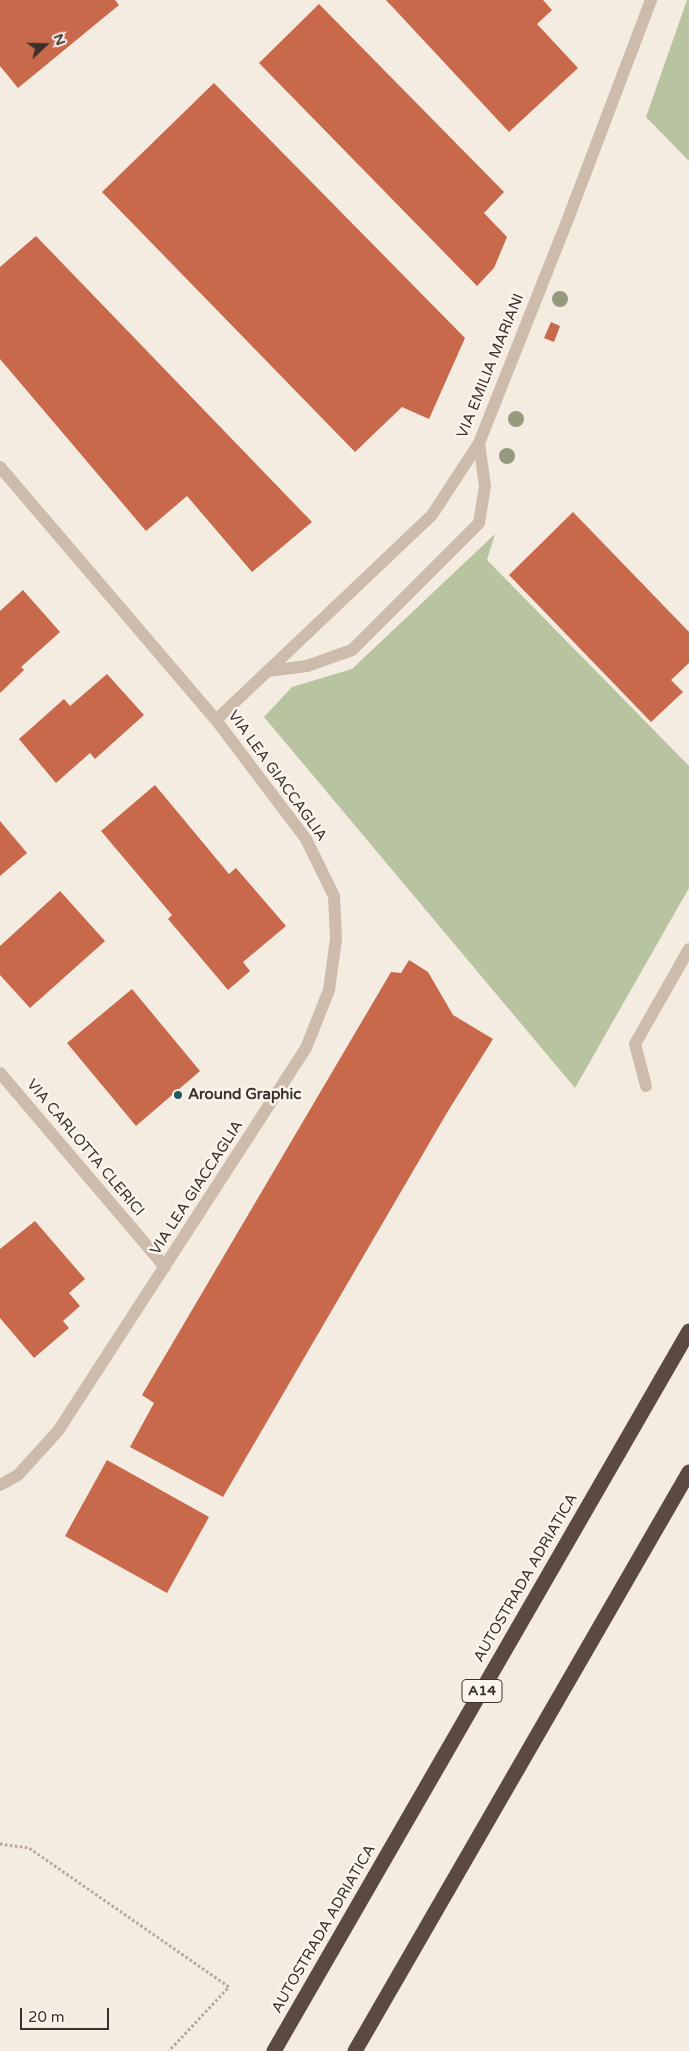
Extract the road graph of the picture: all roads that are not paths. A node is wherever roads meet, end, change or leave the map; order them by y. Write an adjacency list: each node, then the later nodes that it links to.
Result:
1 (651, 0): 2 (street, VIA EMILIA MARIANI)
2 (479, 443): 4 (street, VIA EMILIA MARIANI); 4 (street)
3 (0, 467): 5 (street, VIA LEA GIACCAGLIA)
4 (268, 671): 5 (street, VIA EMILIA MARIANI)
5 (216, 720): 9 (street, VIA LEA GIACCAGLIA)
6 (689, 949): 8 (street)
7 (0, 1073): 9 (street, VIA CARLOTTA CLERICI)
8 (646, 1086)
9 (165, 1267): 12 (street, VIA LEA GIACCAGLIA)
10 (689, 1331): 13 (highway, AUTOSTRADA ADRIATICA / A14)
11 (689, 1472): 14 (highway)
12 (0, 1485)
13 (274, 2051)
14 (354, 2051)

